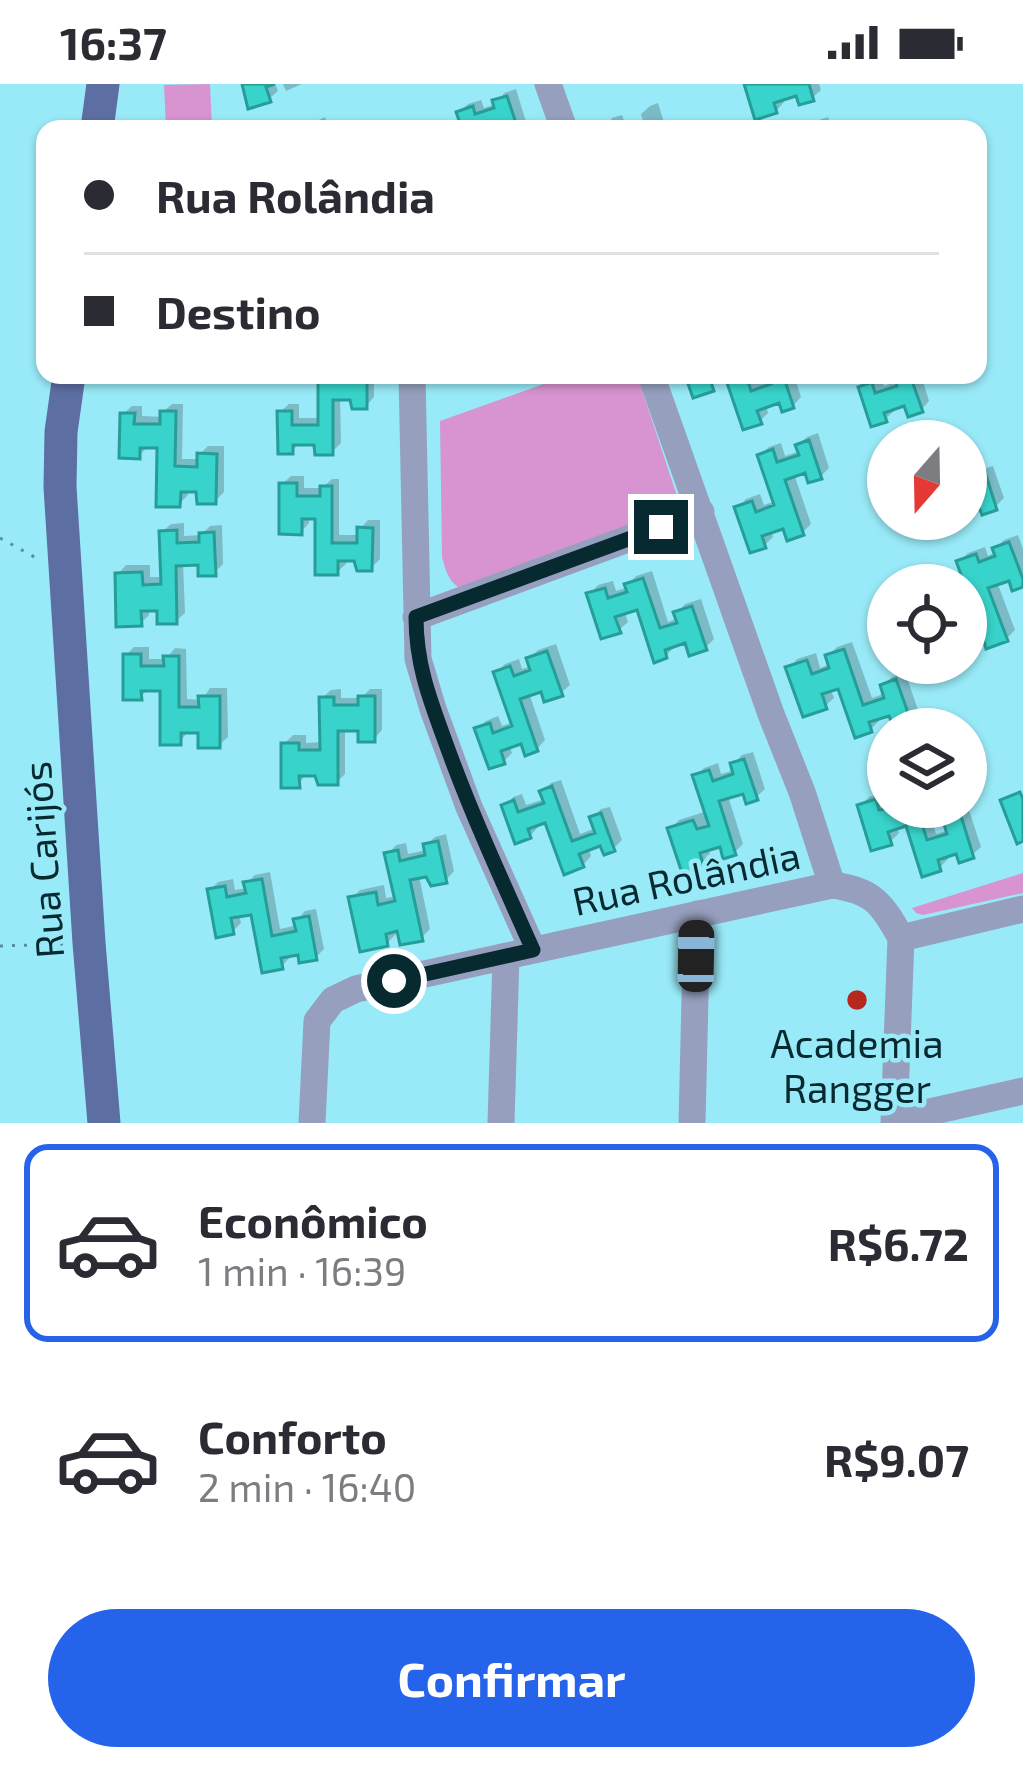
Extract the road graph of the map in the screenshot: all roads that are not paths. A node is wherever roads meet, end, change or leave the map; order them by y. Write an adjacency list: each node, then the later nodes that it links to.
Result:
1 (103, 84): 3 (main road)
2 (548, 84): 4 (street)
3 (99, 120)
4 (561, 120)
5 (68, 384): 17 (main road, Rua Carijós)
6 (412, 384): 9 (street)
7 (654, 384): 8 (street)
8 (701, 512): 9 (street); 10 (street)
9 (416, 617): 14 (street)
10 (832, 884): 12 (street, Rua Rolândia); 13 (street)
11 (1023, 909): 13 (street)
12 (697, 914): 14 (street, Rua Rolândia); 20 (street)
13 (901, 938): 16 (street)
14 (520, 954): 18 (street, Rua Rolândia); 19 (street)
15 (1023, 1091): 16 (street)
16 (894, 1121)
17 (104, 1123)
18 (312, 1123)
19 (501, 1123)
20 (692, 1123)

